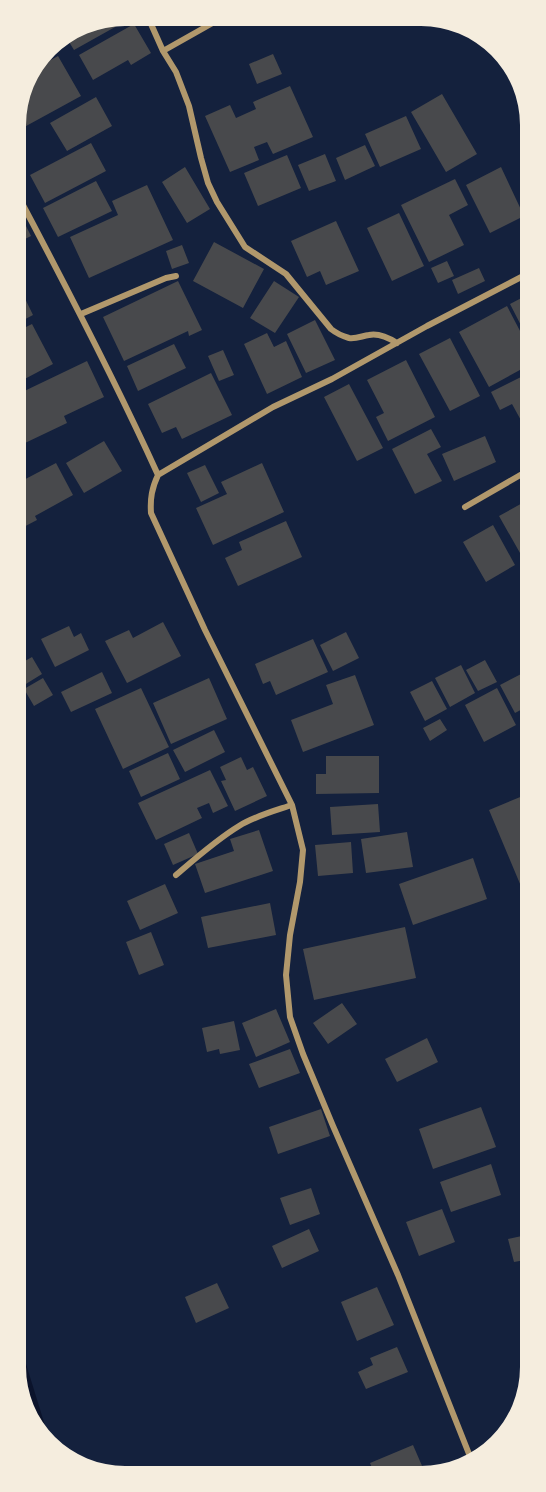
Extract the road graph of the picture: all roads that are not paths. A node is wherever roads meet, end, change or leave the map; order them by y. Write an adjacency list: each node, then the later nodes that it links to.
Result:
1 (152, 26): 3 (street)
2 (207, 26): 3 (street)
3 (163, 51): 8 (street)
4 (26, 211): 7 (street)
5 (176, 276): 7 (street)
6 (520, 278): 8 (street)
7 (81, 314): 9 (street)
8 (397, 343): 9 (street)
9 (158, 475): 12 (street)
10 (520, 475): 11 (street)
11 (465, 507)
12 (292, 805): 13 (street); 14 (street)
13 (176, 875)
14 (469, 1454)

